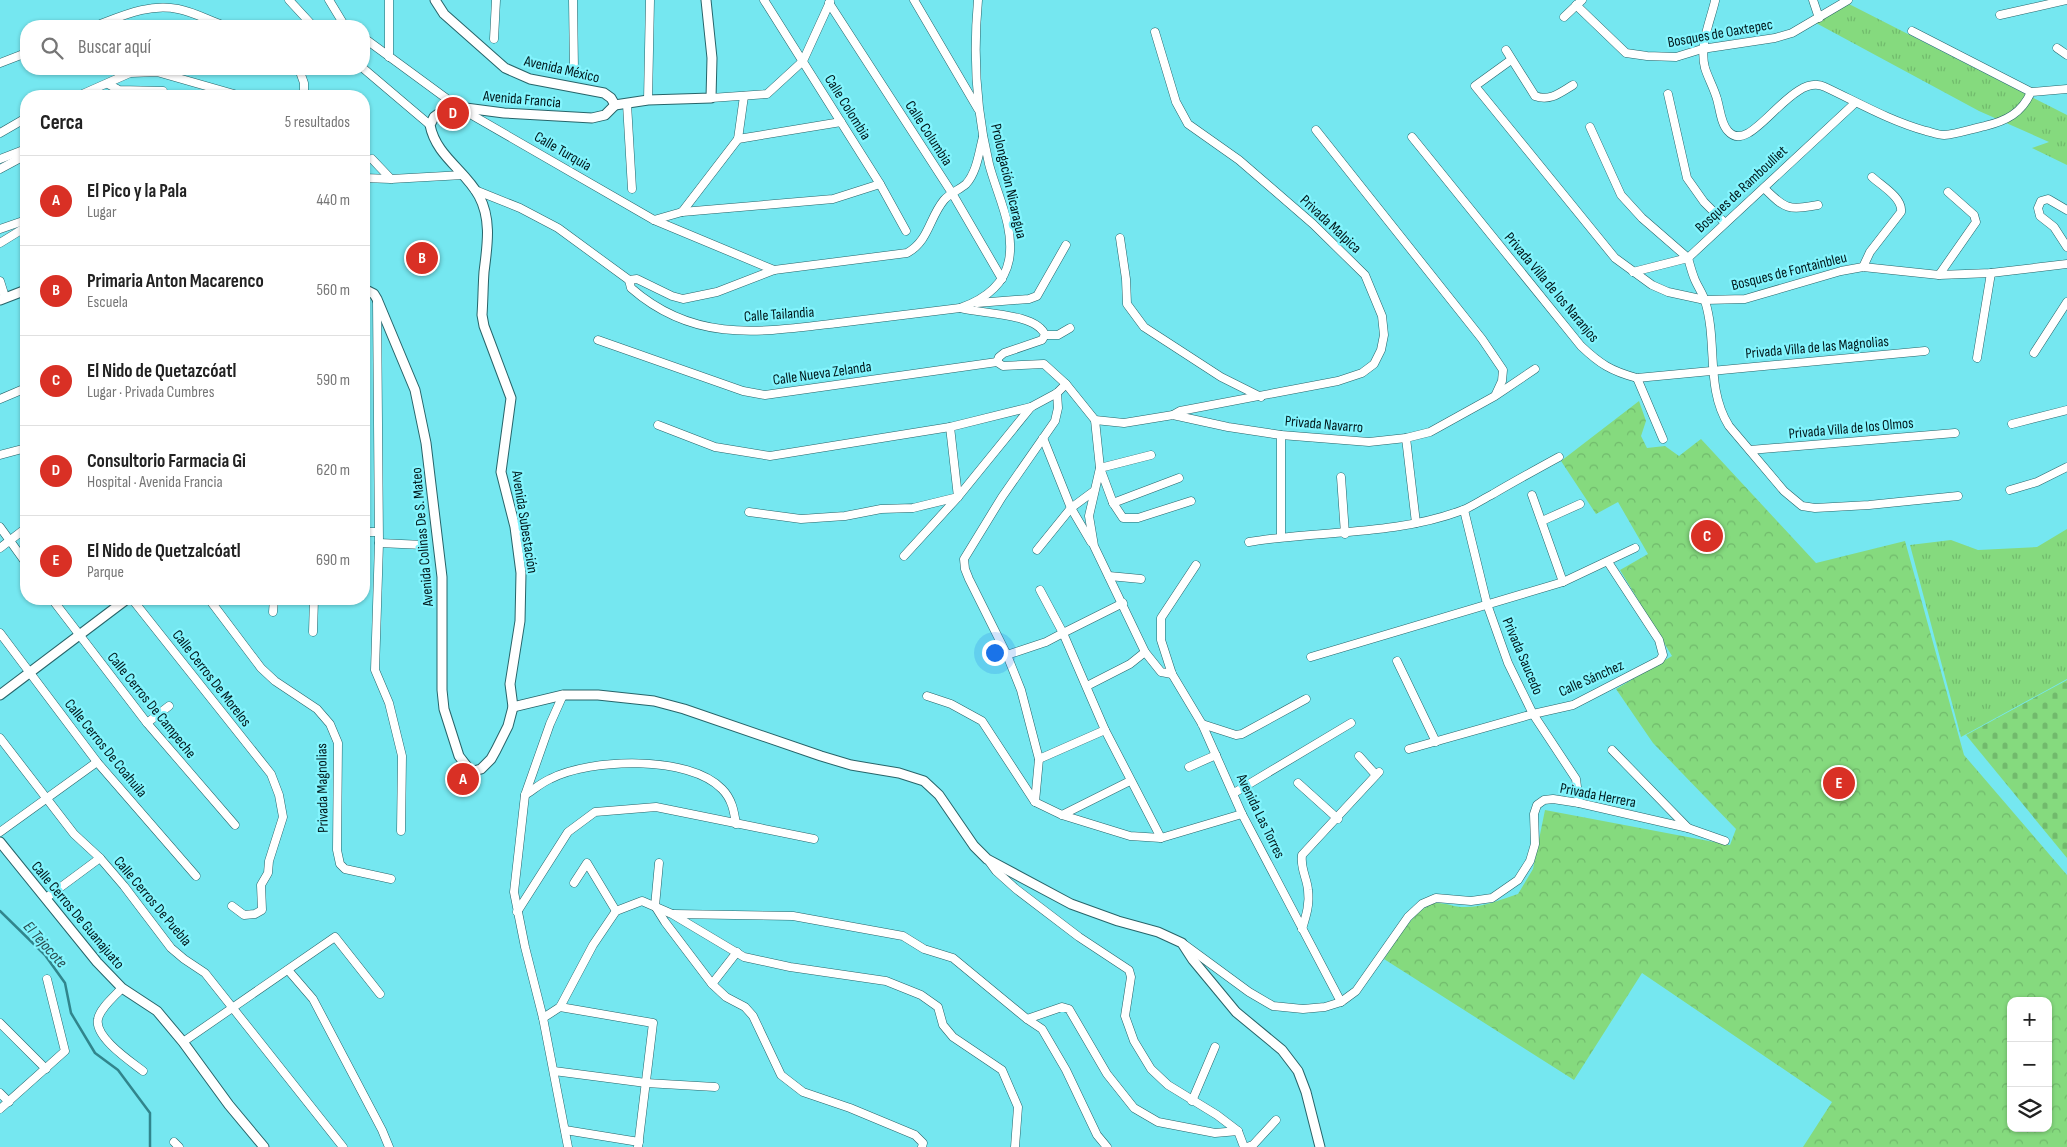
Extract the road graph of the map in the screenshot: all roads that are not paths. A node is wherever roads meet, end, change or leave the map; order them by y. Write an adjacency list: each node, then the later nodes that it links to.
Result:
1 (289, 0): 23 (street)
2 (329, 0): 24 (street)
3 (389, 0): 34 (street)
4 (435, 0): 57 (street, Avenida México)
5 (496, 0): 27 (street)
6 (573, 0): 38 (street)
7 (650, 0): 54 (street)
8 (706, 0): 53 (street)
9 (764, 0): 36 (street, Calle Colombia)
10 (914, 0): 59 (street)
11 (978, 0): 59 (street, Prolongación Nicaragua)
12 (1813, 0): 20 (street)
13 (1848, 0): 20 (street, Bosques de Oaxtepec)
14 (2067, 0): 18 (street)
15 (1715, 1): 30 (street)
16 (830, 2): 36 (street); 83 (street, Calle Columbia)
17 (1579, 3): 19 (street); 30 (street, Bosques de Oaxtepec)
18 (2000, 15)
19 (1564, 17)
20 (1818, 18): 30 (street, Bosques de Oaxtepec)
21 (111, 20): 22 (street)
22 (208, 20)
23 (307, 20)
24 (341, 20)
25 (1912, 31): 50 (street)
26 (1155, 32): 129 (street, Privada Malpica)
27 (494, 39)
28 (370, 43): 34 (street, Calle Turquia)
29 (2056, 48): 33 (street)
30 (1702, 49): 55 (street)
31 (1506, 50): 35 (street)
32 (20, 55): 37 (street)
33 (2067, 55)
34 (389, 57): 58 (street, Calle Turquia)
35 (1511, 60): 44 (street); 101 (street, Bosques de Fontainbleu)
36 (803, 61): 52 (street); 61 (street, Calle Colombia)
37 (0, 63)
38 (574, 69)
39 (370, 74): 62 (street)
40 (126, 75): 43 (street)
41 (168, 75): 48 (street)
42 (301, 75): 49 (street)
43 (108, 84): 46 (street); 47 (street)
44 (1573, 85)
45 (2067, 89): 50 (street)
46 (93, 90)
47 (119, 90)
48 (220, 90)
49 (304, 90)
50 (2031, 92): 55 (street)
51 (1668, 94): 89 (street)
52 (744, 96): 53 (street); 68 (street)
53 (711, 98): 54 (street)
54 (648, 100): 56 (street)
55 (1855, 103): 79 (street, Bosques de Ramboulliet)
56 (627, 104): 57 (street); 80 (street)
57 (615, 105): 58 (street, Avenida Francia)
58 (458, 107): 62 (street, Avenida Francia); 87 (street, Calle Turquia)
59 (979, 110): 66 (street, Prolongación Nicaragua)
60 (20, 122): 65 (street)
61 (842, 122): 68 (street); 78 (street, Calle Colombia)
62 (430, 125): 74 (street, Avenida Subestación)
63 (1590, 127): 97 (street)
64 (1316, 130): 128 (street)
65 (0, 134)
66 (983, 134): 83 (street); 104 (street, Prolongación Nicaragua)
67 (1412, 137): 124 (street, Privada Villa de los Naranjos)
68 (738, 139): 86 (street)
69 (20, 151): 72 (street)
70 (20, 158): 73 (street)
71 (372, 158): 77 (street)
72 (0, 159)
73 (0, 169)
74 (463, 175): 77 (street); 81 (street, Avenida Subestación)
75 (1872, 177): 99 (street)
76 (370, 178): 77 (street)
77 (391, 179)
78 (880, 184): 86 (street); 92 (street, Calle Colombia)
79 (1764, 188): 84 (street); 89 (street, Bosques de Ramboulliet)
80 (632, 189)
81 (475, 190): 105 (street, Calle Tailandia); 212 (street, Avenida Subestación)
82 (1948, 192): 103 (street)
83 (952, 193): 100 (street); 104 (street, Calle Columbia)
84 (1818, 204)
85 (2067, 210): 96 (street)
86 (682, 212): 87 (street)
87 (654, 220): 100 (street, Calle Turquia)
88 (20, 222): 90 (street)
89 (1725, 222): 97 (street, Bosques de Ramboulliet)
90 (0, 228)
91 (20, 231): 94 (street)
92 (906, 231)
93 (1120, 238): 129 (street)
94 (0, 243)
95 (1066, 246): 113 (street)
96 (2067, 247)
97 (1688, 258): 101 (street, Bosques de Ramboulliet); 111 (street)
98 (2067, 264): 102 (street, Bosques de Fontainbleu)
99 (1863, 267): 103 (street, Bosques de Fontainbleu); 111 (street, Bosques de Fontainbleu)
100 (774, 270): 105 (street)
101 (1633, 272): 111 (street, Bosques de Fontainbleu)
102 (1991, 273): 103 (street, Bosques de Fontainbleu); 120 (street)
103 (1939, 274)
104 (1002, 279): 113 (street, Prolongación Nicaragua)
105 (629, 280): 114 (street, Calle Tailandia)
106 (0, 281): 109 (street)
107 (20, 292): 109 (street)
108 (370, 292): 110 (street, Avenida Colinas De S. Mateo)
109 (3, 298)
110 (377, 299): 167 (street); 212 (street, Avenida Colinas De S. Mateo)
111 (1705, 300): 123 (street)
112 (2067, 302): 119 (street)
113 (975, 303): 114 (street, Calle Tailandia)
114 (960, 308): 116 (street)
115 (1070, 328): 116 (street)
116 (1045, 335): 121 (street)
117 (598, 340): 121 (street, Calle Nueva Zelanda)
118 (1925, 350): 123 (street, Privada Villa de las Magnolias)
119 (2034, 353)
120 (1977, 358)
121 (997, 362): 125 (street)
122 (1535, 369): 128 (street, Privada Navarro)
123 (1712, 370): 124 (street, Privada Villa de los Naranjos); 143 (street)
124 (1637, 378): 142 (street)
125 (1066, 384): 127 (street); 134 (street)
126 (20, 391): 130 (street)
127 (1057, 393): 131 (street); 140 (street)
128 (1495, 396): 141 (street, Privada Navarro)
129 (1261, 397): 133 (street, Privada Malpica)
130 (0, 399)
131 (1031, 407): 137 (street); 156 (street)
132 (2067, 410): 135 (street)
133 (1173, 415): 134 (street, Privada Navarro); 139 (street, Privada Navarro)
134 (1096, 420): 149 (street)
135 (2012, 424)
136 (658, 425): 137 (street)
137 (950, 427): 156 (street)
138 (1955, 433): 143 (street, Privada Villa de los Olmos)
139 (1281, 435): 141 (street, Privada Navarro); 170 (street)
140 (1042, 438): 160 (street); 201 (street)
141 (1406, 438): 164 (street)
142 (1663, 439)
143 (1750, 450): 155 (street)
144 (20, 452): 145 (street)
145 (0, 455)
146 (1151, 455): 149 (street)
147 (1559, 457): 161 (street)
148 (2067, 467): 152 (street)
149 (1100, 468): 153 (street); 158 (street)
150 (1341, 477): 169 (street)
151 (1179, 478): 158 (street)
152 (2010, 490)
153 (1094, 491): 160 (street); 175 (street)
154 (1532, 495): 163 (street)
155 (1958, 496)
156 (958, 497): 162 (street); 180 (street)
157 (1191, 501): 158 (street)
158 (1113, 503)
159 (1580, 504): 163 (street)
160 (1071, 508): 175 (street); 178 (street)
161 (1464, 510): 164 (street); 188 (street, Privada Saucedo)
162 (749, 512)
163 (1542, 521): 185 (street)
164 (1416, 523): 169 (street)
165 (0, 527): 171 (street)
166 (370, 532): 167 (street)
167 (378, 532): 173 (street)
168 (20, 533): 171 (street)
169 (1345, 534): 170 (street)
170 (1281, 537): 172 (street)
171 (10, 541): 176 (street); 179 (street)
172 (1250, 542)
173 (379, 544): 174 (street); 240 (street)
174 (424, 545)
175 (1094, 546): 183 (street)
176 (0, 548)
177 (1635, 548): 181 (street)
178 (1037, 550)
179 (20, 555)
180 (904, 556)
181 (1608, 562): 185 (street); 213 (street, Calle Sánchez)
182 (1196, 565): 205 (street, Avenida Las Torres)
183 (1109, 576): 184 (street); 187 (street)
184 (1141, 578)
185 (1562, 582): 188 (street)
186 (1040, 590): 198 (street)
187 (1123, 603): 198 (street); 200 (street)
188 (1486, 604): 202 (street); 213 (street, Privada Saucedo)
189 (56, 605): 199 (street, Calle Cerros De Campeche)
190 (119, 605): 199 (street)
191 (137, 605): 253 (street, Calle Cerros De Morelos)
192 (214, 605): 250 (street, Privada Magnolias)
193 (273, 605): 195 (street)
194 (314, 605): 196 (street)
195 (272, 612)
196 (313, 632)
197 (0, 633): 204 (street, Calle Cerros De Coahuila)
198 (1063, 633): 201 (street); 206 (street)
199 (79, 635): 204 (street); 215 (street, Calle Cerros De Campeche)
200 (1145, 652): 205 (street); 206 (street)
201 (1007, 655): 224 (street)
202 (1311, 657)
203 (1397, 661): 219 (street)
204 (30, 672): 207 (street); 225 (street, Calle Cerros De Coahuila)
205 (1172, 674): 216 (street, Avenida Las Torres)
206 (1087, 686): 217 (street)
207 (0, 694)
208 (563, 695): 212 (street); 230 (street); 247 (street)
209 (927, 696): 232 (street)
210 (1306, 699): 216 (street)
211 (169, 706): 215 (street)
212 (512, 707)
213 (1533, 714): 219 (street, Calle Sánchez); 233 (street, Privada Saucedo)
214 (1351, 723): 229 (street)
215 (147, 724): 238 (street, Calle Cerros De Campeche)
216 (1202, 724): 222 (street, Avenida Las Torres)
217 (1105, 730): 224 (street); 227 (street)
218 (0, 738): 231 (street, Calle Cerros De Puebla)
219 (1436, 742): 220 (street, Calle Sánchez)
220 (1409, 748)
221 (1612, 750): 239 (street)
222 (1216, 754): 226 (street); 229 (street, Avenida Las Torres)
223 (1359, 756): 236 (street)
224 (1039, 759): 232 (street)
225 (97, 762): 231 (street); 249 (street, Calle Cerros De Coahuila)
226 (1189, 767)
227 (1130, 781): 235 (street); 242 (street)
228 (1298, 783): 236 (street)
229 (1234, 793): 234 (street, Avenida Las Torres)
230 (525, 796): 237 (street); 256 (street)
231 (46, 799): 241 (street); 246 (street, Calle Cerros De Puebla)
232 (1035, 802): 235 (street)
233 (1580, 803): 239 (street, Privada Herrera); 266 (street, Privada Herrera)
234 (1242, 814): 242 (street); 258 (street, Avenida Las Torres)
235 (1062, 815): 242 (street)
236 (1338, 819): 258 (street)
237 (736, 824): 243 (street); 256 (street)
238 (235, 825)
239 (1688, 828): 244 (street, Privada Herrera)
240 (401, 831)
241 (0, 832)
242 (1161, 838)
243 (814, 839)
244 (1725, 841)
245 (0, 842): 252 (street, Calle Cerros De Guanajuato)
246 (100, 858): 252 (street); 267 (street, Calle Cerros De Puebla)
247 (986, 858): 259 (street); 280 (street)
248 (659, 863): 254 (street)
249 (196, 876)
250 (391, 880)
251 (574, 882): 255 (street)
252 (46, 898): 264 (street, Calle Cerros De Guanajuato)
253 (232, 906)
254 (655, 906): 255 (street); 257 (street); 263 (street)
255 (616, 911): 268 (street)
256 (517, 912): 269 (street)
257 (672, 914): 260 (street); 270 (street)
258 (1302, 929): 266 (street, Avenida Las Torres)
259 (1182, 943): 266 (street); 295 (street)
260 (737, 952): 263 (street); 292 (street)
261 (288, 970): 265 (street); 267 (street); 289 (street)
262 (47, 979): 274 (street)
263 (712, 984): 291 (street)
264 (122, 988): 272 (street, Calle Cerros De Guanajuato); 276 (street)
265 (380, 994)
266 (1340, 1002)
267 (232, 1007): 272 (street); 288 (street, Calle Cerros De Puebla)
268 (560, 1007): 269 (street); 277 (street)
269 (543, 1018): 275 (street)
270 (1027, 1019): 285 (street); 293 (street)
271 (0, 1023): 274 (street)
272 (183, 1042): 287 (street, Calle Cerros De Guanajuato)
273 (1215, 1047): 280 (street)
274 (46, 1069): 281 (street)
275 (554, 1070): 277 (street); 284 (street)
276 (143, 1071)
277 (646, 1083): 278 (street); 286 (street)
278 (715, 1087)
279 (0, 1093): 281 (street)
280 (1192, 1100): 285 (street)
281 (9, 1102): 282 (street)
282 (0, 1109)
283 (1276, 1120): 294 (street)
284 (565, 1130): 286 (street); 290 (street)
285 (1238, 1131): 294 (street)
286 (639, 1144)
287 (263, 1147)
288 (344, 1147)
289 (389, 1147)
290 (568, 1147)
291 (922, 1147)
292 (1015, 1147)
293 (1107, 1147)
294 (1245, 1147)
295 (1320, 1147)

